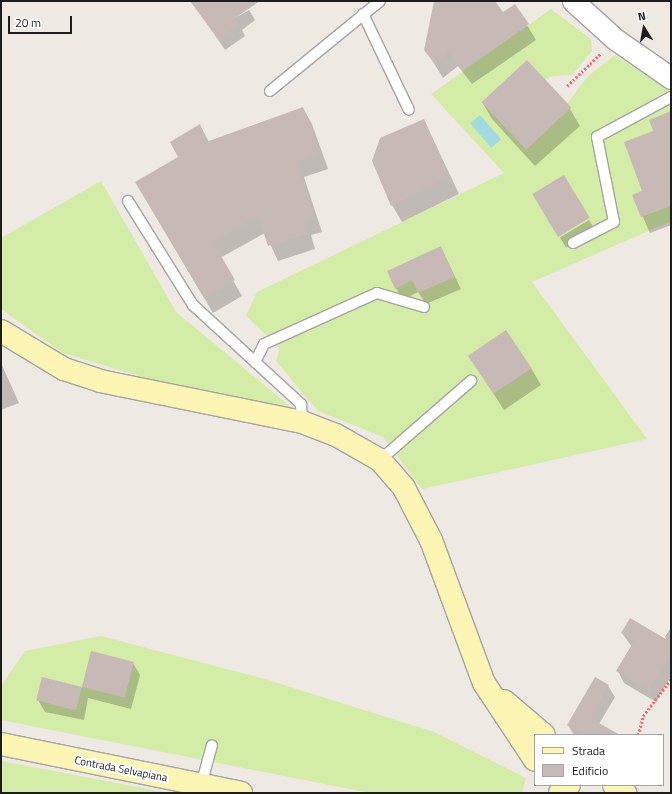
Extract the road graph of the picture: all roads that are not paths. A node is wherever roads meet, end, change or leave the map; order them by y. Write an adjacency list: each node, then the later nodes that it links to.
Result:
1 (380, 1): 3 (lane)
2 (573, 1): 4 (street)
3 (364, 14): 5 (lane); 7 (lane)
4 (671, 78)
5 (270, 91)
6 (671, 97): 9 (lane)
7 (409, 110)
8 (128, 201): 12 (lane)
9 (573, 243)
10 (424, 307): 12 (lane)
11 (1, 331): 14 (main road)
12 (255, 362): 14 (lane)
13 (471, 382): 15 (lane)
14 (302, 422): 15 (main road)
15 (380, 460): 16 (main road)
16 (484, 683): 17 (main road); 20 (main road)
17 (543, 734)
18 (1, 744): 21 (main road, Contrada Selvapiana)
19 (212, 745): 21 (lane)
20 (534, 758)
21 (202, 785): 24 (main road, Contrada Selvapiana)
22 (568, 786): 25 (main road)
23 (615, 786): 26 (main road)
24 (241, 793)
25 (560, 793)
26 (625, 793)

